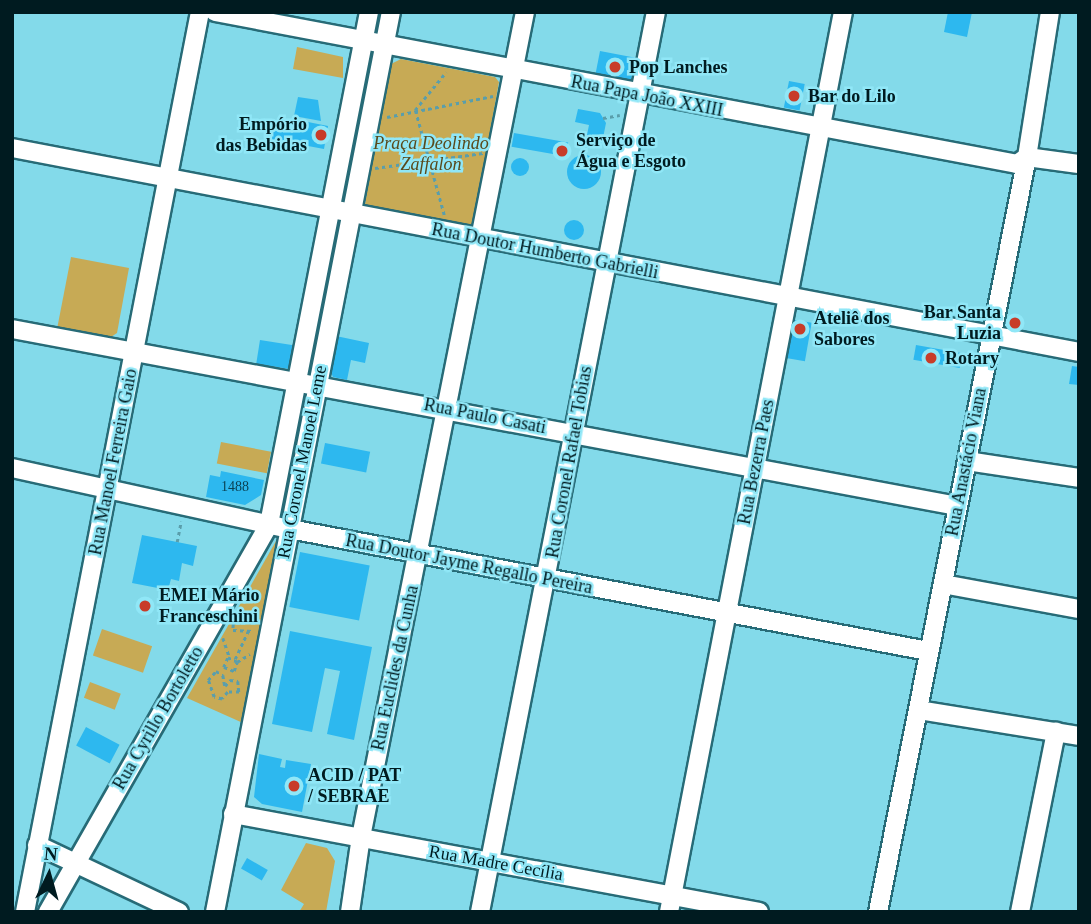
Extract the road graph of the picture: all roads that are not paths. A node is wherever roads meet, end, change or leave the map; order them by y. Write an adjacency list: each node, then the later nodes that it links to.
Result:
1 (200, 12): 17 (street, Rua Manoel Ferreira Gaio)
2 (215, 12): 9 (street, Rua Papa João XXIII)
3 (369, 12): 9 (street, Rua Coronel Manoel Leme)
4 (391, 12): 10 (street, Rua Coronel Manoel Leme)
5 (525, 12): 11 (street, Rua Euclides da Cunha)
6 (656, 12): 12 (street, Rua Coronel Rafael Tobias)
7 (844, 12): 13 (street, Rua Bezerra Paes)
8 (1050, 12): 15 (street, Rua Anastácio Viana)
9 (362, 42): 10 (street, Rua Papa João XXIII); 18 (street, Rua Coronel Manoel Leme)
10 (384, 47): 11 (street, Rua Papa João XXIII); 19 (street, Rua Coronel Manoel Leme)
11 (513, 69): 12 (street, Rua Papa João XXIII); 20 (street, Rua Euclides da Cunha)
12 (639, 95): 13 (street, Rua Papa João XXIII); 21 (street, Rua Coronel Rafael Tobias)
13 (822, 128): 15 (street, Rua Papa João XXIII); 22 (street, Rua Bezerra Paes)
14 (12, 148): 17 (street, Rua Doutor Humberto Gabrielli)
15 (1027, 157): 16 (street, Rua Papa João XXIII); 24 (street, Rua Anastácio Viana)
16 (1079, 164)
17 (167, 179): 18 (street, Rua Doutor Humberto Gabrielli); 25 (street, Rua Manoel Ferreira Gaio)
18 (331, 211): 19 (street, Rua Doutor Humberto Gabrielli); 27 (street, Rua Coronel Manoel Leme)
19 (352, 215): 20 (street, Rua Doutor Humberto Gabrielli); 28 (street, Rua Coronel Manoel Leme)
20 (482, 239): 21 (street, Rua Doutor Humberto Gabrielli); 29 (street, Rua Euclides da Cunha)
21 (606, 263): 22 (street, Rua Doutor Humberto Gabrielli); 30 (street, Rua Coronel Rafael Tobias)
22 (789, 297): 24 (street, Rua Doutor Humberto Gabrielli); 32 (street, Rua Bezerra Paes)
23 (12, 328): 25 (street, Rua Paulo Casati)
24 (989, 337): 26 (street, Rua Doutor Humberto Gabrielli); 31 (street, Rua Anastácio Viana)
25 (134, 352): 27 (street, Rua Paulo Casati); 35 (street, Rua Manoel Ferreira Gaio)
26 (1079, 352)
27 (298, 382): 28 (street, Rua Paulo Casati); 37 (street, Rua Coronel Manoel Leme)
28 (317, 384): 29 (street, Rua Paulo Casati); 38 (street, Rua Coronel Manoel Leme)
29 (449, 409): 30 (street, Rua Paulo Casati); 39 (street, Rua Euclides da Cunha)
30 (573, 433): 32 (street, Rua Paulo Casati); 40 (street, Rua Coronel Rafael Tobias)
31 (967, 461): 34 (street); 36 (street, Rua Anastácio Viana)
32 (755, 467): 36 (street, Rua Paulo Casati); 43 (street, Rua Bezerra Paes)
33 (12, 468): 35 (street, Rua Doutor Jayme Regallo Pereira)
34 (1079, 478)
35 (109, 488): 37 (street, Rua Doutor Jayme Regallo Pereira); 50 (street, Rua Manoel Ferreira Gaio)
36 (957, 506): 41 (street, Rua Anastácio Viana)
37 (270, 524): 38 (street, Rua Doutor Jayme Regallo Pereira); 51 (street, Rua Cyrillo Bortoletto)
38 (290, 528): 39 (street, Rua Doutor Jayme Regallo Pereira); 48 (street, Rua Coronel Manoel Leme)
39 (419, 554): 40 (street, Rua Doutor Jayme Regallo Pereira); 49 (street, Rua Euclides da Cunha)
40 (548, 579): 43 (street, Rua Doutor Jayme Regallo Pereira); 52 (street, Rua Coronel Rafael Tobias)
41 (943, 584): 42 (street); 44 (street, Rua Anastácio Viana)
42 (1079, 609)
43 (727, 615): 44 (street, Rua Doutor Jayme Regallo Pereira); 53 (street, Rua Bezerra Paes)
44 (928, 652): 45 (street, Rua Anastácio Viana)
45 (919, 710): 46 (street); 61 (street, Rua Anastácio Viana)
46 (1056, 732): 47 (street); 62 (street)
47 (1079, 736)
48 (233, 814): 49 (street, Rua Madre Cecília); 57 (street, Rua Coronel Manoel Leme)
49 (360, 837): 52 (street, Rua Madre Cecília); 58 (street, Rua Euclides da Cunha)
50 (37, 845): 51 (street); 54 (street, Rua Manoel Ferreira Gaio)
51 (75, 862): 55 (street, Rua Cyrillo Bortoletto); 56 (street)
52 (489, 862): 53 (street, Rua Madre Cecília); 59 (street, Rua Coronel Rafael Tobias)
53 (671, 903): 60 (street, Rua Madre Cecília)
54 (25, 912)
55 (48, 912)
56 (179, 912)
57 (215, 912)
58 (350, 912)
59 (480, 912)
60 (759, 912)
61 (878, 912)
62 (1020, 912)

